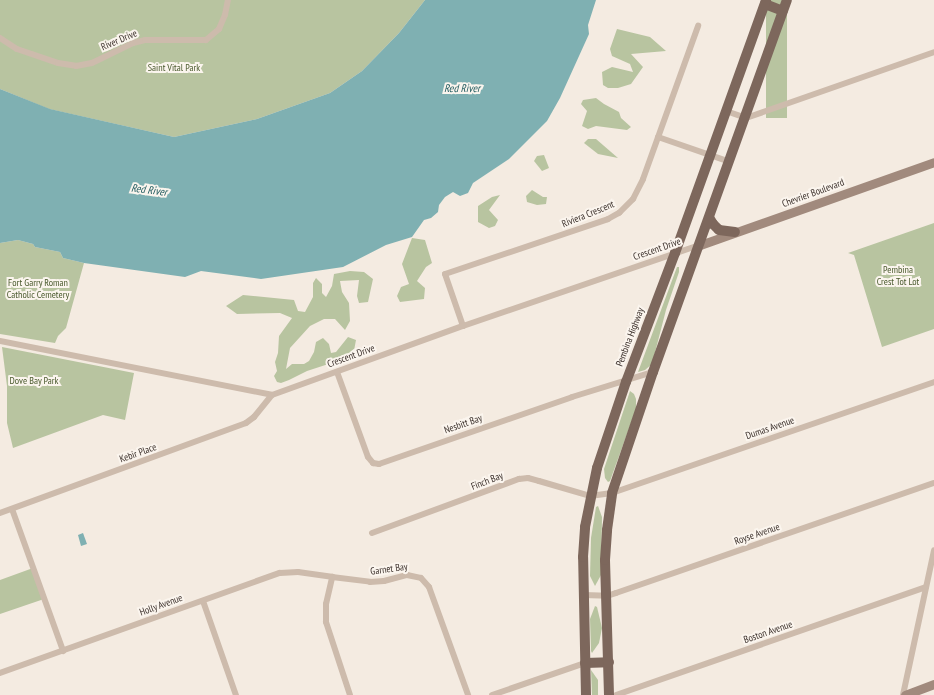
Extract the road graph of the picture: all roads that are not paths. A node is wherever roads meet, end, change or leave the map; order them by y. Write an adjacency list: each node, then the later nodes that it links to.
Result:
1 (228, 0): 6 (street, River Drive)
2 (787, 0): 4 (main road)
3 (766, 2): 4 (main road); 8 (main road, Pembina Highway)
4 (783, 11): 9 (main road)
5 (698, 26): 10 (street, Riviera Crescent)
6 (0, 38)
7 (934, 52): 9 (street)
8 (726, 111): 9 (street); 11 (main road, Pembina Highway)
9 (746, 118): 12 (main road)
10 (658, 137): 11 (street); 18 (street, Riviera Crescent)
11 (710, 155): 12 (street); 17 (main road, Pembina Highway)
12 (730, 162): 14 (main road)
13 (934, 162): 15 (street, Chevrier Boulevard)
14 (710, 219): 15 (main road); 16 (main road)
15 (735, 232): 16 (street, Chevrier Boulevard)
16 (700, 245): 17 (street, Crescent Drive); 21 (main road)
17 (675, 253): 18 (street, Crescent Drive); 22 (main road, Pembina Highway)
18 (464, 326): 20 (street, Crescent Drive)
19 (0, 341): 24 (street)
20 (337, 372): 22 (street, Nesbitt Bay); 24 (street, Crescent Drive)
21 (653, 372): 22 (street, Nesbitt Bay); 26 (main road)
22 (626, 382): 27 (main road, Pembina Highway)
23 (934, 382): 26 (street, Dumas Avenue)
24 (272, 395): 28 (street, Kebir Place)
25 (934, 483): 35 (street, Royse Avenue)
26 (612, 493): 27 (street, Finch Bay); 35 (main road)
27 (590, 496): 30 (street, Finch Bay); 34 (main road, Pembina Highway)
28 (12, 509): 29 (street, Kebir Place); 37 (street)
29 (0, 513)
30 (372, 532)
31 (934, 550): 33 (street)
32 (332, 577): 36 (street, Holly Avenue); 43 (street); 44 (street, Garnet Bay)
33 (926, 587): 48 (street, Boston Avenue); 49 (street)
34 (584, 595): 35 (street, Royse Avenue); 39 (main road, Pembina Highway)
35 (607, 596): 38 (main road)
36 (203, 601): 37 (street, Holly Avenue); 42 (street)
37 (63, 651): 40 (street, Holly Avenue)
38 (609, 662): 39 (main road); 47 (main road)
39 (585, 663): 45 (street); 46 (main road, Pembina Highway)
40 (0, 673)
41 (934, 684): 49 (street)
42 (236, 695)
43 (350, 695)
44 (468, 695)
45 (492, 695)
46 (586, 695)
47 (609, 695)
48 (616, 695)
49 (904, 695)

